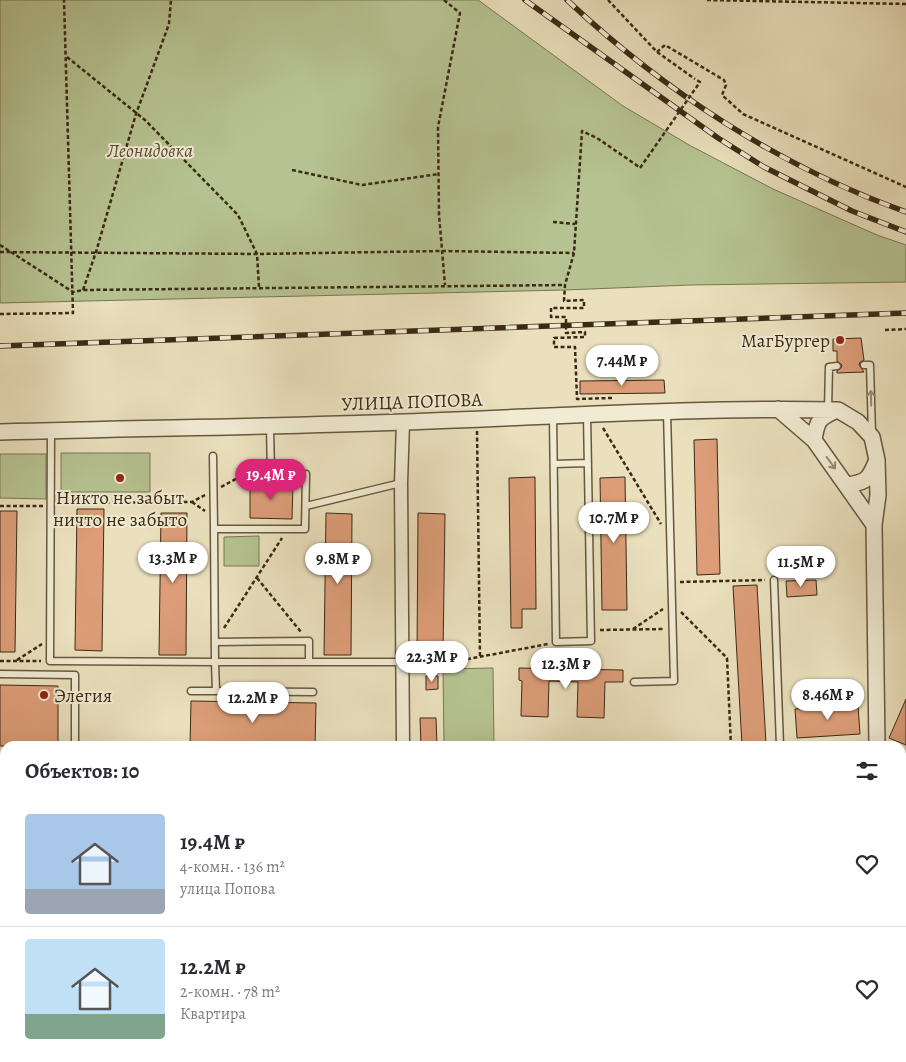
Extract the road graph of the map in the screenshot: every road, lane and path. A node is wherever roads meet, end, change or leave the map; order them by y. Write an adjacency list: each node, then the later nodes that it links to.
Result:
1 (64, 0): 8 (path)
2 (171, 0): 9 (path)
3 (444, 0): 11 (path)
4 (608, 0): 7 (path)
5 (707, 0): 6 (path)
6 (906, 4)
7 (657, 52): 12 (path); 14 (path, bridge)
8 (67, 57): 9 (path); 19 (path)
9 (136, 114): 20 (path); 22 (path)
10 (292, 170): 11 (path)
11 (439, 174): 16 (path)
12 (906, 187)
13 (553, 222): 14 (path)
14 (576, 224): 21 (path)
15 (0, 245): 18 (path)
16 (442, 251): 21 (path); 22 (path); 23 (path)
17 (0, 252): 18 (path)
18 (9, 252): 19 (path); 27 (path)
19 (72, 252): 20 (path); 27 (path)
20 (96, 252): 22 (path); 26 (path)
21 (574, 253): 24 (path)
22 (257, 254): 25 (path)
23 (445, 285): 24 (path); 25 (path)
24 (565, 285): 33 (path)
25 (260, 287): 26 (path)
26 (83, 290): 27 (path)
27 (73, 292): 28 (path)
28 (0, 314)
29 (906, 329): 30 (path)
30 (885, 330)
31 (864, 365): 45 (lane, one-way to 31)
32 (837, 366): 35 (lane)
33 (612, 398)
34 (778, 409): 35 (street, УЛИЦА ПОПОВА); 36 (street, УЛИЦА ПОПОВА); 46 (street)
35 (833, 410): 45 (street); 46 (street)
36 (667, 411): 37 (street, УЛИЦА ПОПОВА); 63 (lane)
37 (587, 414): 38 (street, УЛИЦА ПОПОВА); 49 (lane)
38 (553, 415): 39 (street, УЛИЦА ПОПОВА); 50 (lane)
39 (403, 422): 41 (street, УЛИЦА ПОПОВА); 52 (street)
40 (601, 424): 63 (path)
41 (270, 425): 42 (street, УЛИЦА ПОПОВА); 51 (lane)
42 (51, 431): 44 (street, УЛИЦА ПОПОВА); 56 (lane)
43 (477, 431): 75 (path)
44 (0, 432)
45 (872, 437): 48 (street)
46 (814, 440): 53 (street, one-way to 53)
47 (213, 456): 54 (lane)
48 (877, 460): 53 (street); 60 (street)
49 (588, 463): 50 (lane); 70 (lane)
50 (554, 464): 74 (lane)
51 (271, 474): 54 (path); 58 (lane)
52 (401, 483): 58 (lane); 81 (street)
53 (848, 485): 60 (street)
54 (214, 491): 55 (path); 59 (lane)
55 (192, 502): 56 (path); 59 (path)
56 (51, 505): 57 (path); 71 (lane)
57 (0, 506)
58 (306, 506): 62 (lane)
59 (214, 517): 61 (lane)
60 (874, 525): 91 (street)
61 (214, 529): 62 (lane); 73 (lane)
62 (288, 529): 64 (path)
63 (670, 540): 66 (lane)
64 (257, 578): 72 (path); 73 (path)
65 (774, 580): 66 (path); 90 (lane)
66 (672, 582): 67 (lane)
67 (672, 603): 68 (lane); 69 (path); 89 (path)
68 (672, 628): 69 (path); 83 (lane)
69 (633, 629): 70 (path)
70 (591, 630): 74 (lane)
71 (50, 639): 77 (path); 78 (lane)
72 (309, 641): 73 (lane); 80 (lane)
73 (215, 642): 79 (lane)
74 (556, 642): 75 (path)
75 (480, 657): 81 (path)
76 (0, 661): 77 (path)
77 (16, 661): 78 (path)
78 (50, 661): 79 (lane)
79 (215, 662): 80 (lane); 85 (lane)
80 (309, 662): 81 (lane)
81 (403, 662): 88 (street)
82 (0, 674): 87 (lane)
83 (634, 682)
84 (191, 691): 85 (lane)
85 (216, 691): 86 (lane)
86 (314, 692)
87 (75, 741)
88 (403, 741)
89 (731, 741)
90 (780, 741)
91 (878, 741)

